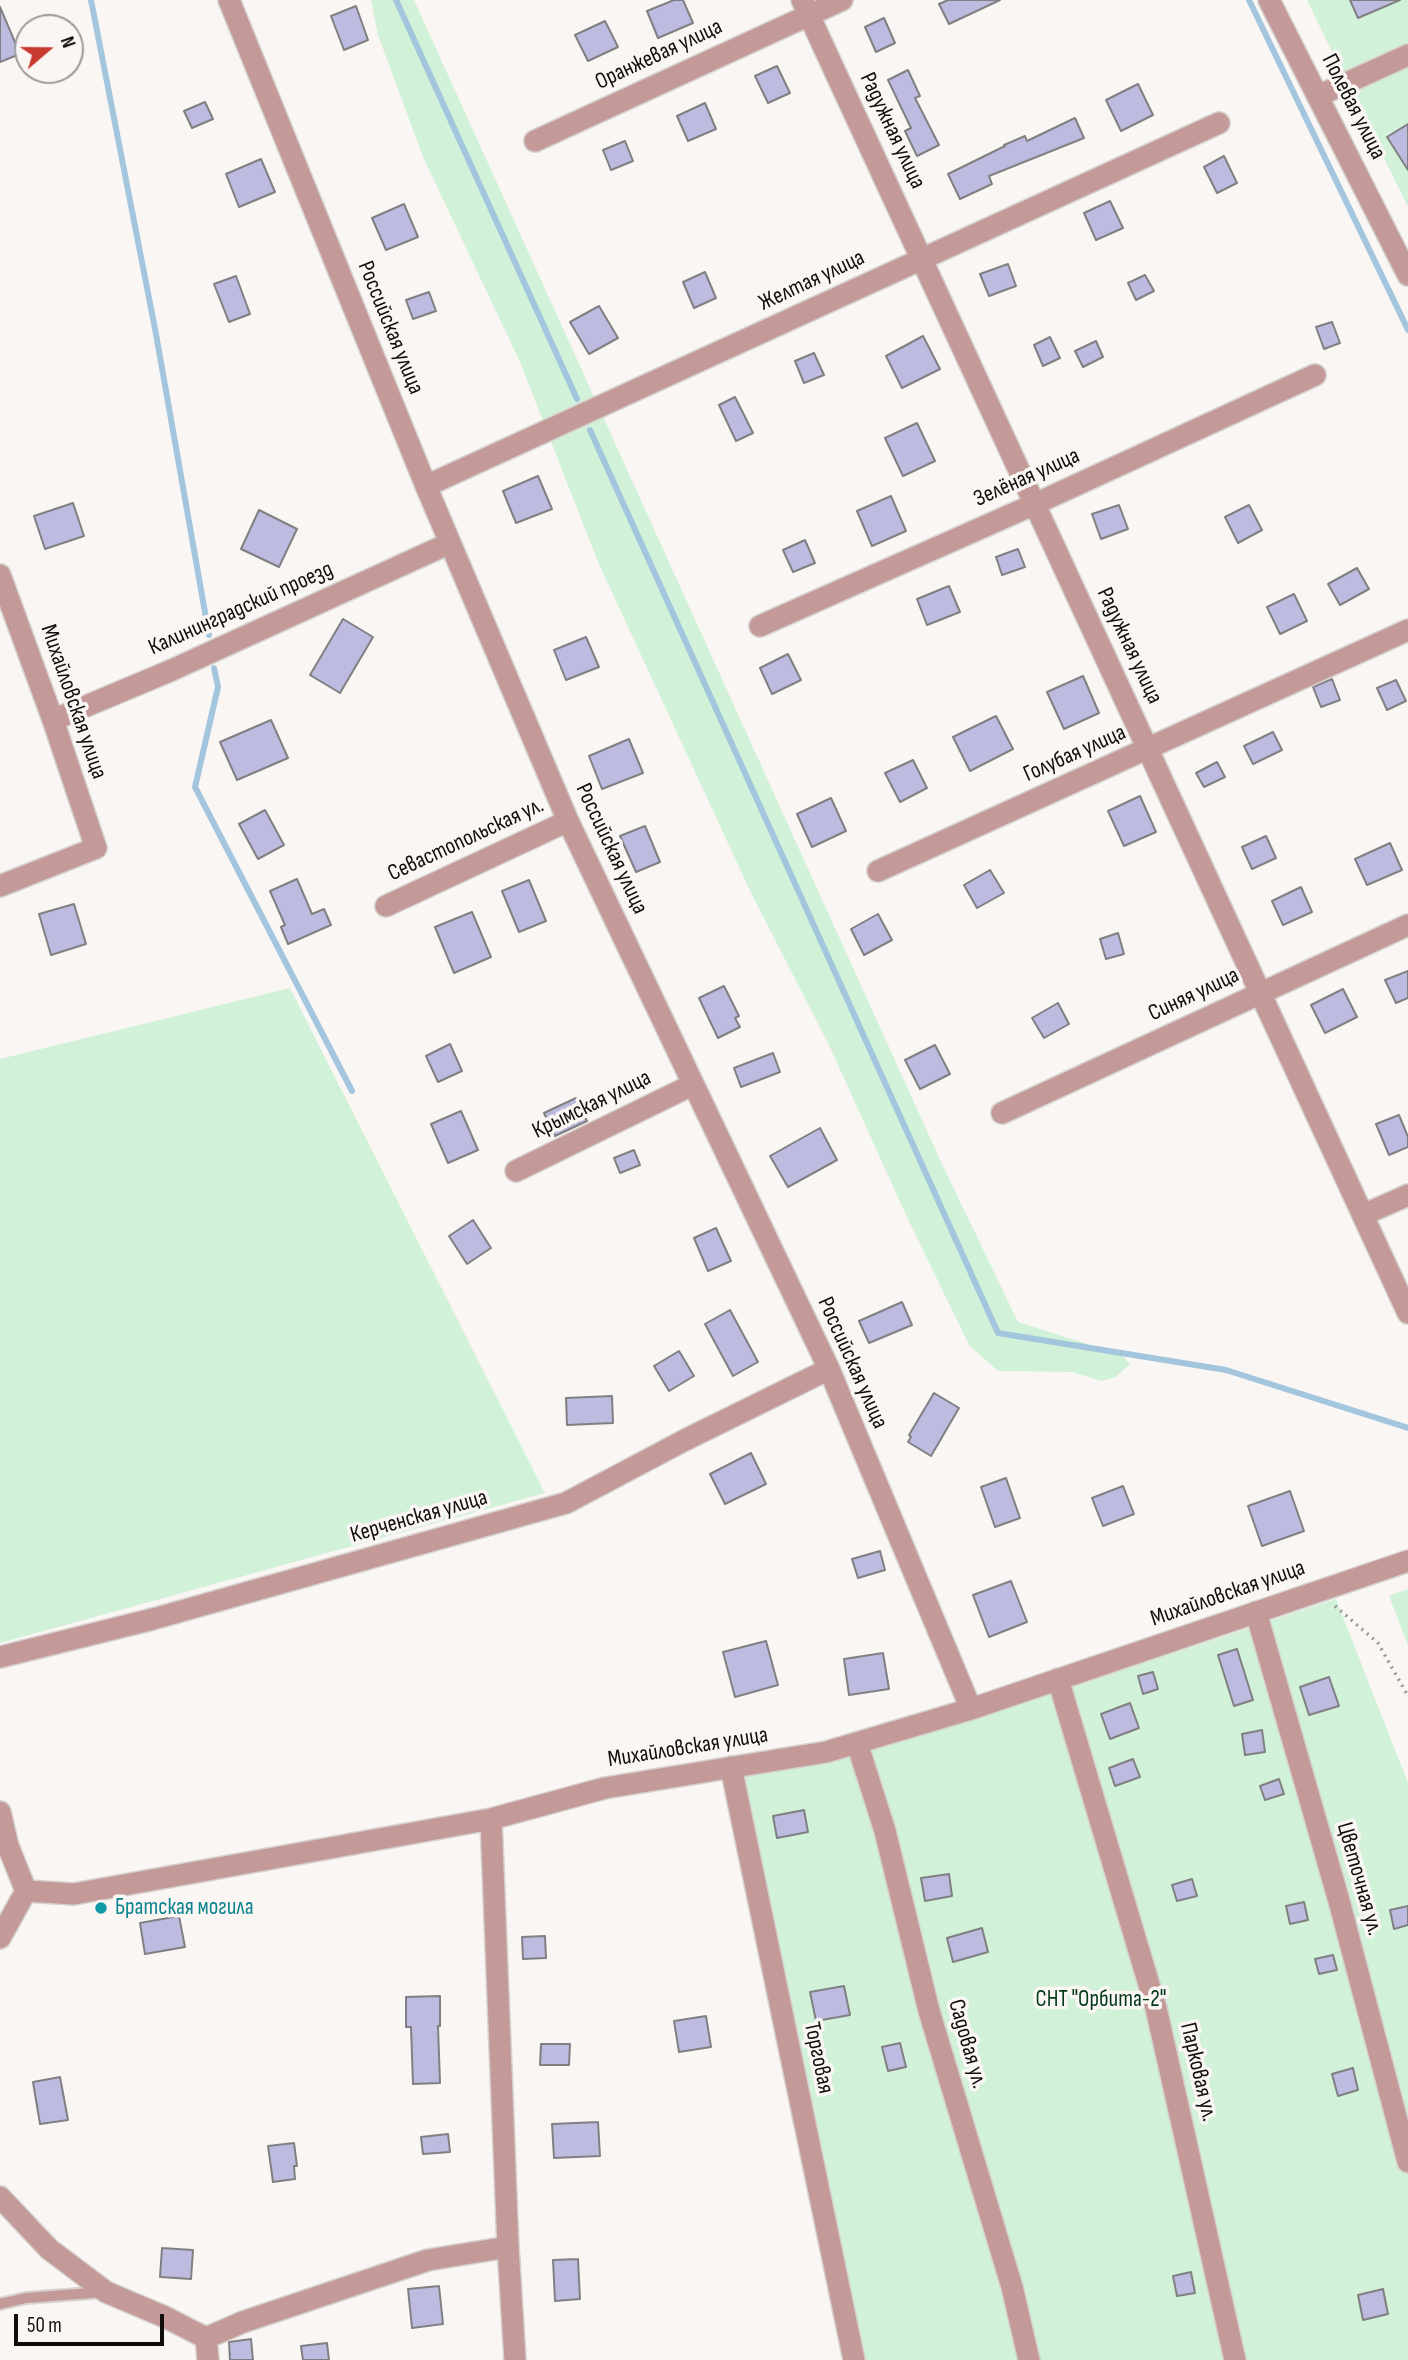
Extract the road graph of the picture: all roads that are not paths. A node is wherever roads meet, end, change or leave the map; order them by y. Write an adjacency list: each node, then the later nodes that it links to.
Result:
1 (229, 0): 12 (street, Российская улица)
2 (842, 0): 4 (street, Оранжевая улица)
3 (1269, 0): 6 (street, Полевая улица)
4 (806, 8): 8 (street, Оранжевая улица); 9 (street, Радужная улица)
5 (1408, 55): 6 (street)
6 (1318, 96): 10 (street, Полевая улица)
7 (1219, 123): 9 (street, Желтая улица)
8 (535, 141)
9 (922, 259): 12 (street, Желтая улица); 13 (street, Радужная улица)
10 (1408, 275)
11 (1315, 375): 13 (street, Зелёная улица)
12 (426, 486): 14 (street, Российская улица)
13 (1035, 504): 16 (street, Зелёная улица); 19 (street, Радужная улица)
14 (450, 543): 18 (street, Калининградский проезд); 20 (street, Российская улица)
15 (0, 575): 18 (street, Михайловская улица)
16 (760, 626)
17 (1408, 630): 19 (street, Голубая улица)
18 (53, 720): 22 (street, Михайловская улица)
19 (1148, 750): 21 (street, Голубая улица); 25 (street, Радужная улица)
20 (568, 821): 23 (street, Севастопольская ул.); 26 (street, Российская улица)
21 (878, 871)
22 (0, 886)
23 (386, 906)
24 (1408, 925): 25 (street, Синяя улица)
25 (1260, 993): 27 (street, Синяя улица); 30 (street, Радужная улица)
26 (692, 1085): 28 (street, Крымская улица); 32 (street, Российская улица)
27 (1002, 1113)
28 (516, 1171)
29 (1408, 1195): 30 (street)
30 (1363, 1215): 31 (street, Радужная улица)
31 (1408, 1313)
32 (829, 1370): 35 (street, Керченская улица); 37 (street, Российская улица)
33 (1408, 1561): 34 (street, Михайловская улица)
34 (1256, 1612): 36 (street, Михайловская улица); 44 (street, Цветочная ул.)
35 (0, 1657)
36 (1058, 1679): 37 (street, Михайловская улица); 54 (street, Парковая ул.)
37 (971, 1709): 38 (street, Михайловская улица)
38 (857, 1743): 39 (street, Михайловская улица); 53 (street, Садовая ул.)
39 (731, 1767): 41 (street, Михайловская улица); 52 (street, Торговая)
40 (0, 1812): 42 (street)
41 (491, 1819): 42 (street, Михайловская улица); 46 (street)
42 (26, 1891): 43 (street)
43 (0, 1938)
44 (1408, 2162)
45 (0, 2197): 47 (street)
46 (508, 2247): 49 (street); 51 (street)
47 (107, 2292): 48 (lane); 49 (street)
48 (0, 2304)
49 (206, 2338): 50 (street)
50 (208, 2360)
51 (515, 2360)
52 (854, 2360)
53 (1029, 2360)
54 (1235, 2360)

